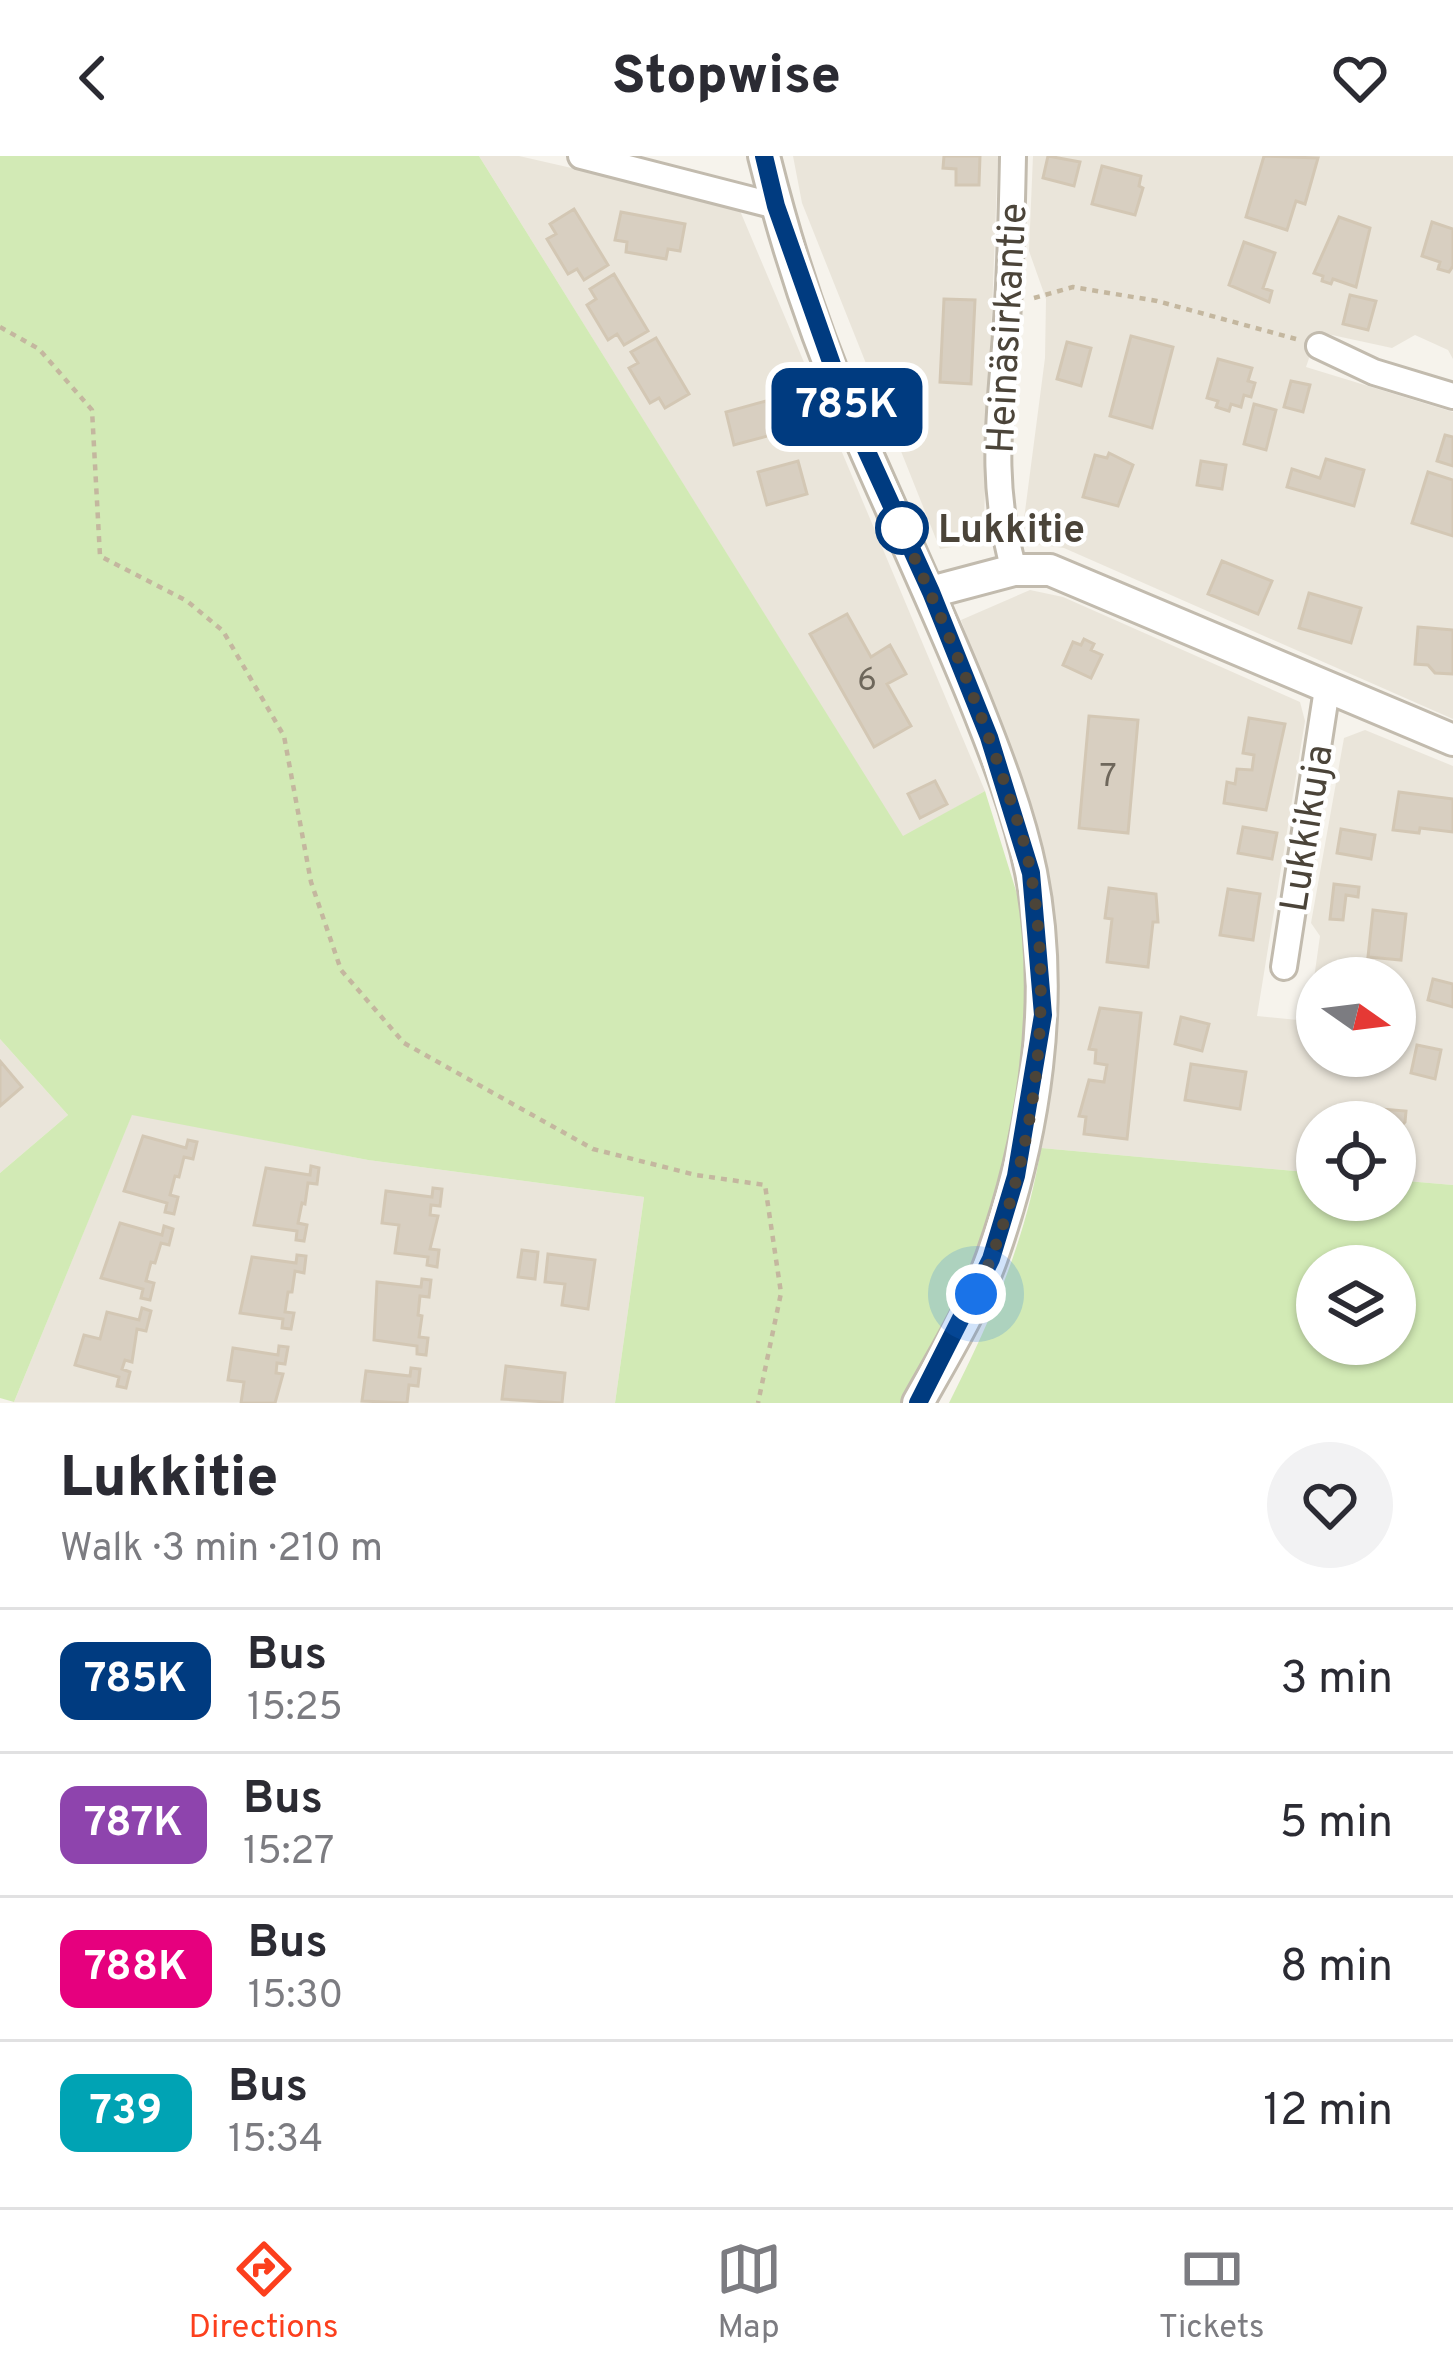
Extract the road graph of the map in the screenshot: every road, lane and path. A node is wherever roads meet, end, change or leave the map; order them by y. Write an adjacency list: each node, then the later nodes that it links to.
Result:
1 (581, 156): 4 (street)
2 (764, 156): 4 (street)
3 (1013, 156): 5 (street, Heinäsirkantie)
4 (776, 206): 10 (street)
5 (1008, 306): 7 (path); 9 (street, Heinäsirkantie)
6 (0, 327): 14 (path)
7 (1319, 346): 8 (street)
8 (1453, 396)
9 (1014, 570): 10 (street); 11 (street)
10 (931, 592): 15 (street)
11 (1327, 689): 12 (street); 13 (street, Lukkikuja)
12 (1453, 740)
13 (1283, 967)
14 (758, 1403)
15 (918, 1403)

